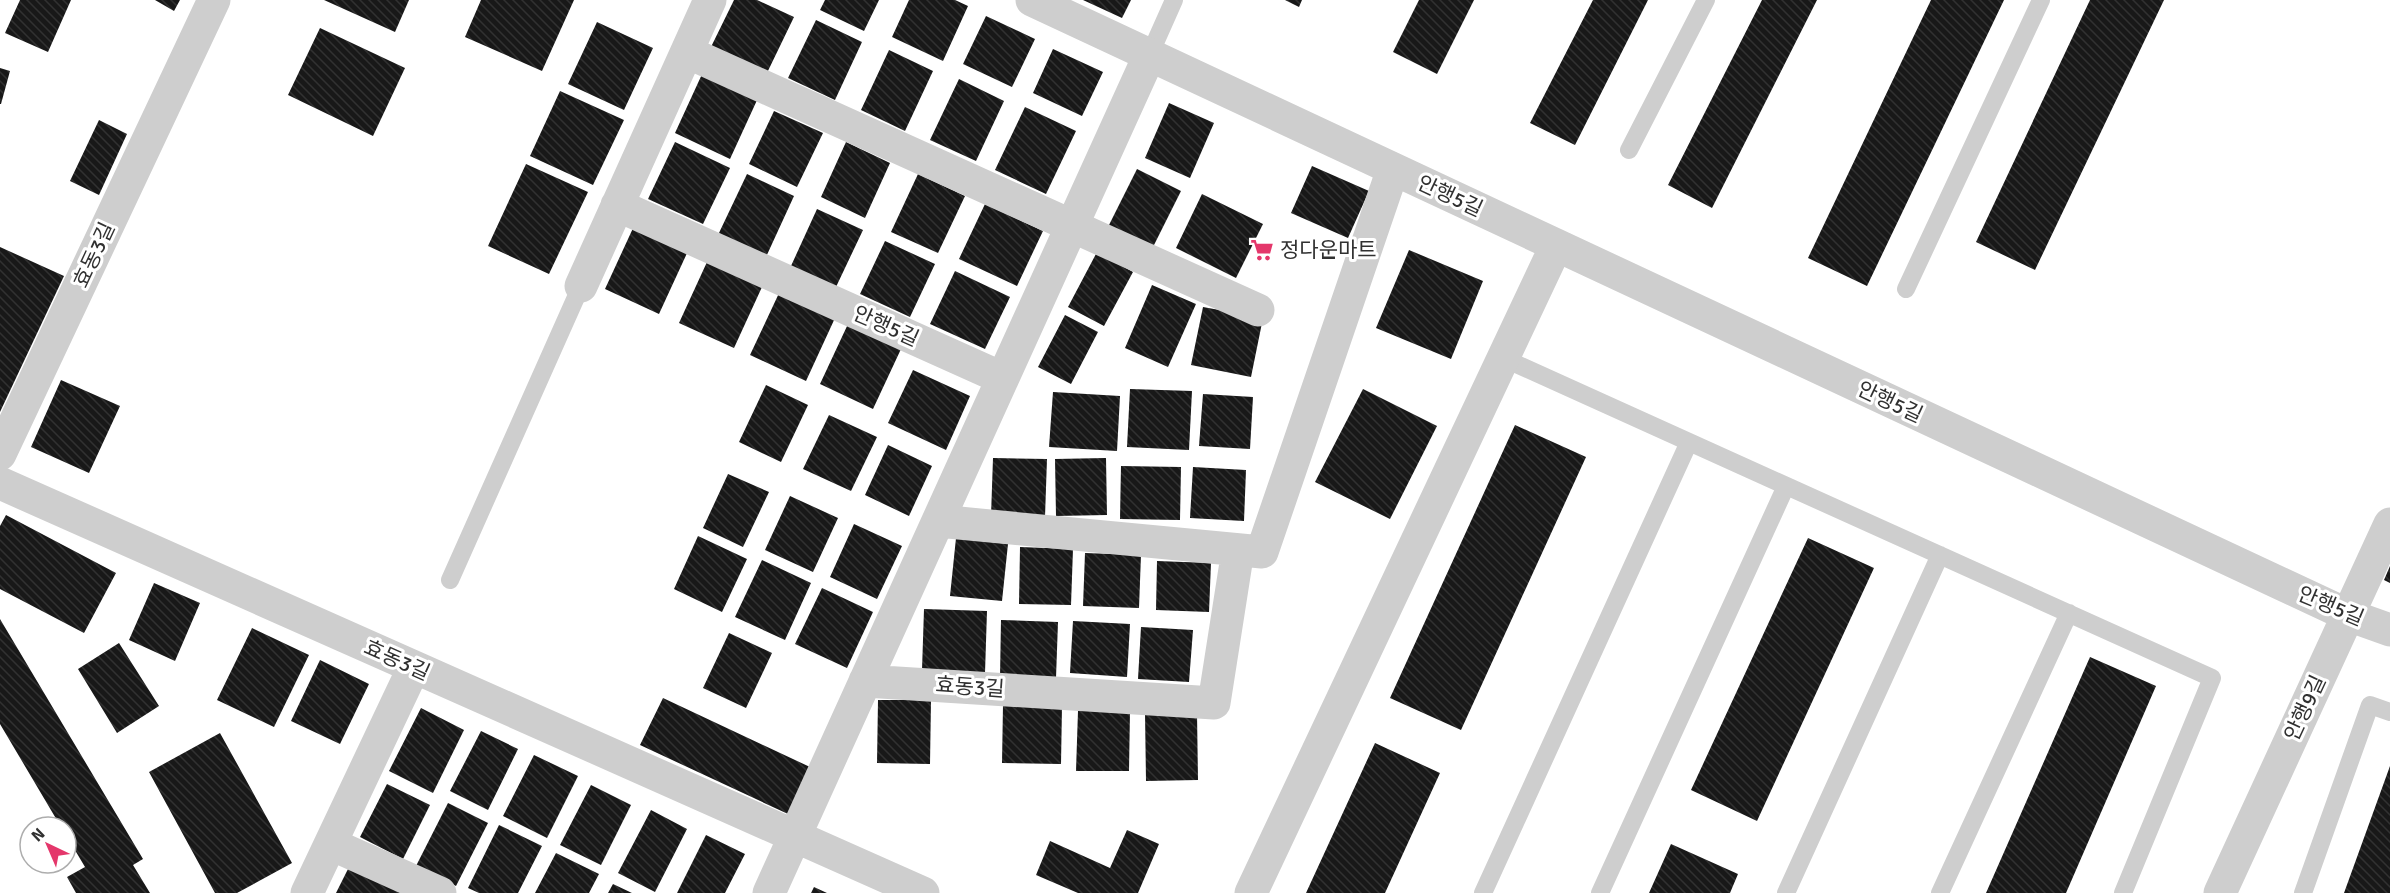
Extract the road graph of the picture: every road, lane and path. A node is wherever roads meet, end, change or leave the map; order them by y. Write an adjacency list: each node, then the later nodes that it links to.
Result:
1 (214, 0): 20 (street, 효동3길)
2 (710, 0): 7 (street)
3 (1032, 0): 8 (street, 안행5길)
4 (1174, 0): 8 (lane)
5 (1706, 0): 9 (lane)
6 (2041, 0): 15 (lane)
7 (687, 52): 11 (street); 12 (street)
8 (1150, 54): 10 (street, 안행5길); 12 (street)
9 (1629, 150)
10 (1393, 169): 13 (street, 안행5길); 25 (street, 안행5길)
11 (617, 205): 14 (street); 18 (street, 안행5길)
12 (1072, 225): 16 (street); 18 (street)
13 (1556, 246): 17 (street); 29 (street, 안행5길)
14 (581, 286): 27 (lane)
15 (1906, 288)
16 (1258, 310)
17 (1503, 358): 19 (lane); 40 (street)
18 (1002, 378): 23 (street)
19 (1689, 442): 22 (lane); 41 (lane)
20 (0, 454)
21 (0, 483): 31 (street, 효동3길)
22 (1786, 486): 26 (lane); 42 (lane)
23 (938, 521): 25 (street, 안행5길); 32 (street)
24 (2390, 524): 29 (street, 안행9길)
25 (1238, 550): 32 (street, 효동3길)
26 (1940, 555): 28 (lane); 43 (lane)
27 (450, 580)
28 (2069, 613): 44 (lane); 45 (lane)
29 (2348, 615): 30 (street, 안행5길); 46 (street, 안행9길)
30 (2390, 630)
31 (414, 667): 34 (street, 효동3길); 35 (street)
32 (865, 681): 34 (street)
33 (2390, 712): 47 (lane)
34 (795, 836): 38 (street); 39 (street, 효동3길)
35 (331, 844): 36 (street); 37 (street)
36 (308, 893)
37 (440, 893)
38 (769, 893)
39 (923, 893)
40 (1251, 893)
41 (1484, 893)
42 (1600, 893)
43 (1786, 893)
44 (1940, 893)
45 (2123, 893)
46 (2220, 893)
47 (2303, 893)

